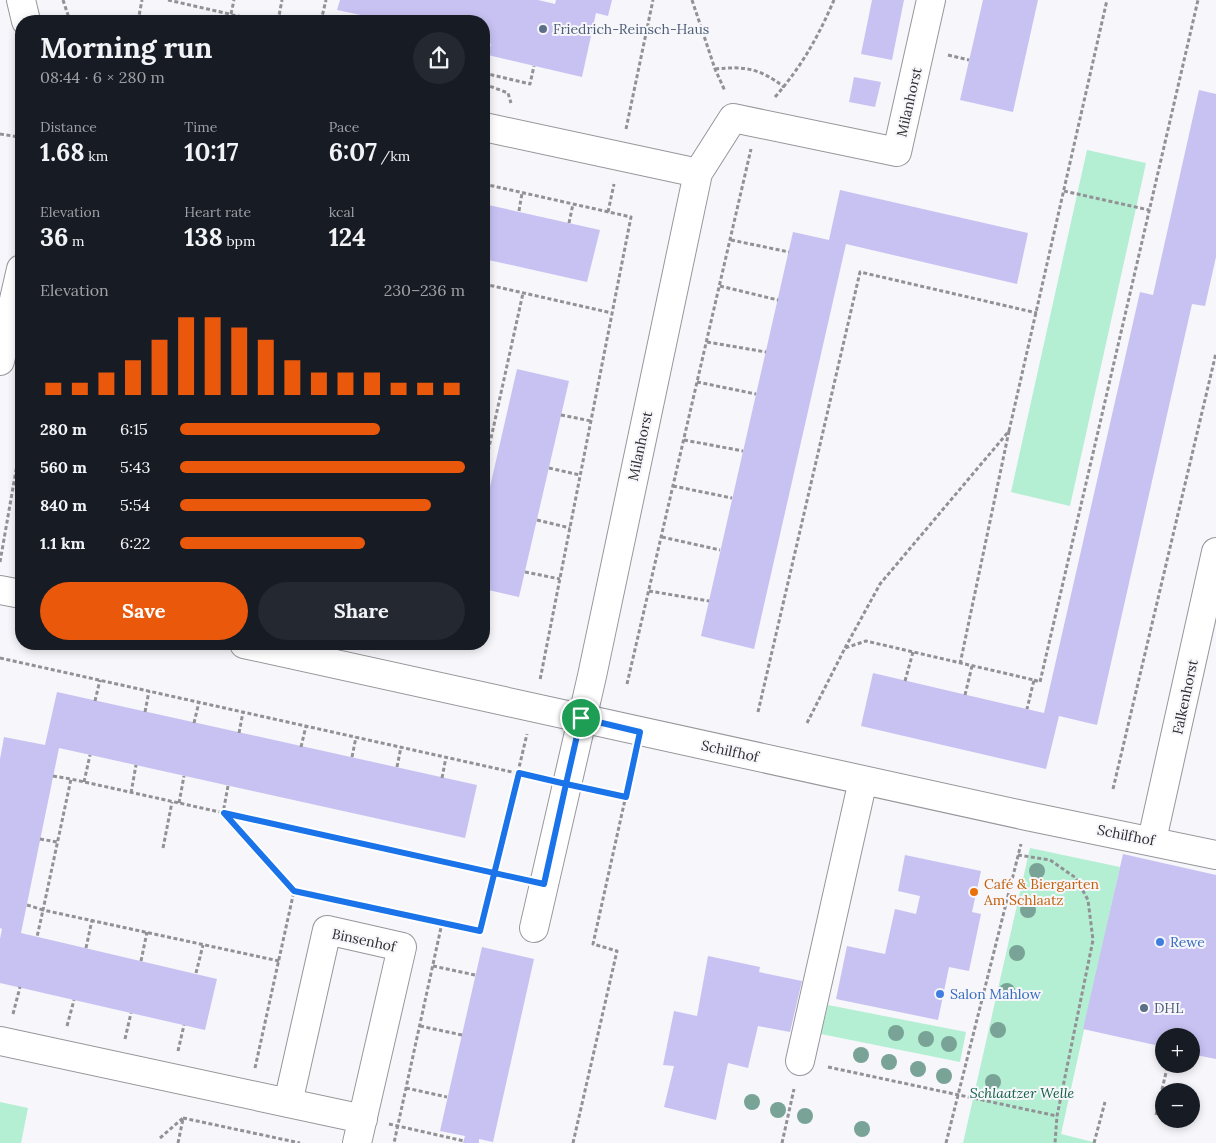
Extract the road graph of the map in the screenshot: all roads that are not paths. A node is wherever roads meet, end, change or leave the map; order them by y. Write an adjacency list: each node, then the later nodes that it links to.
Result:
1 (20, 0): 3 (street)
2 (932, 0): 5 (street, Milanhorst)
3 (24, 15)
4 (490, 128): 5 (street)
5 (698, 173): 12 (street, Milanhorst)
6 (15, 295): 7 (street)
7 (0, 361)
8 (1216, 552): 14 (street, Falkenhorst)
9 (0, 590): 10 (street)
10 (15, 593)
11 (271, 650): 12 (street, Schilfhof)
12 (581, 718): 13 (street, Schilfhof); 16 (street, Milanhorst)
13 (863, 780): 14 (street, Schilfhof); 18 (street)
14 (1152, 840): 15 (street, Schilfhof)
15 (1216, 855)
16 (534, 928)
17 (6, 1030): 19 (street)
18 (800, 1061)
19 (288, 1103): 20 (street); 20 (street, Binsenhof)
20 (360, 1131)

